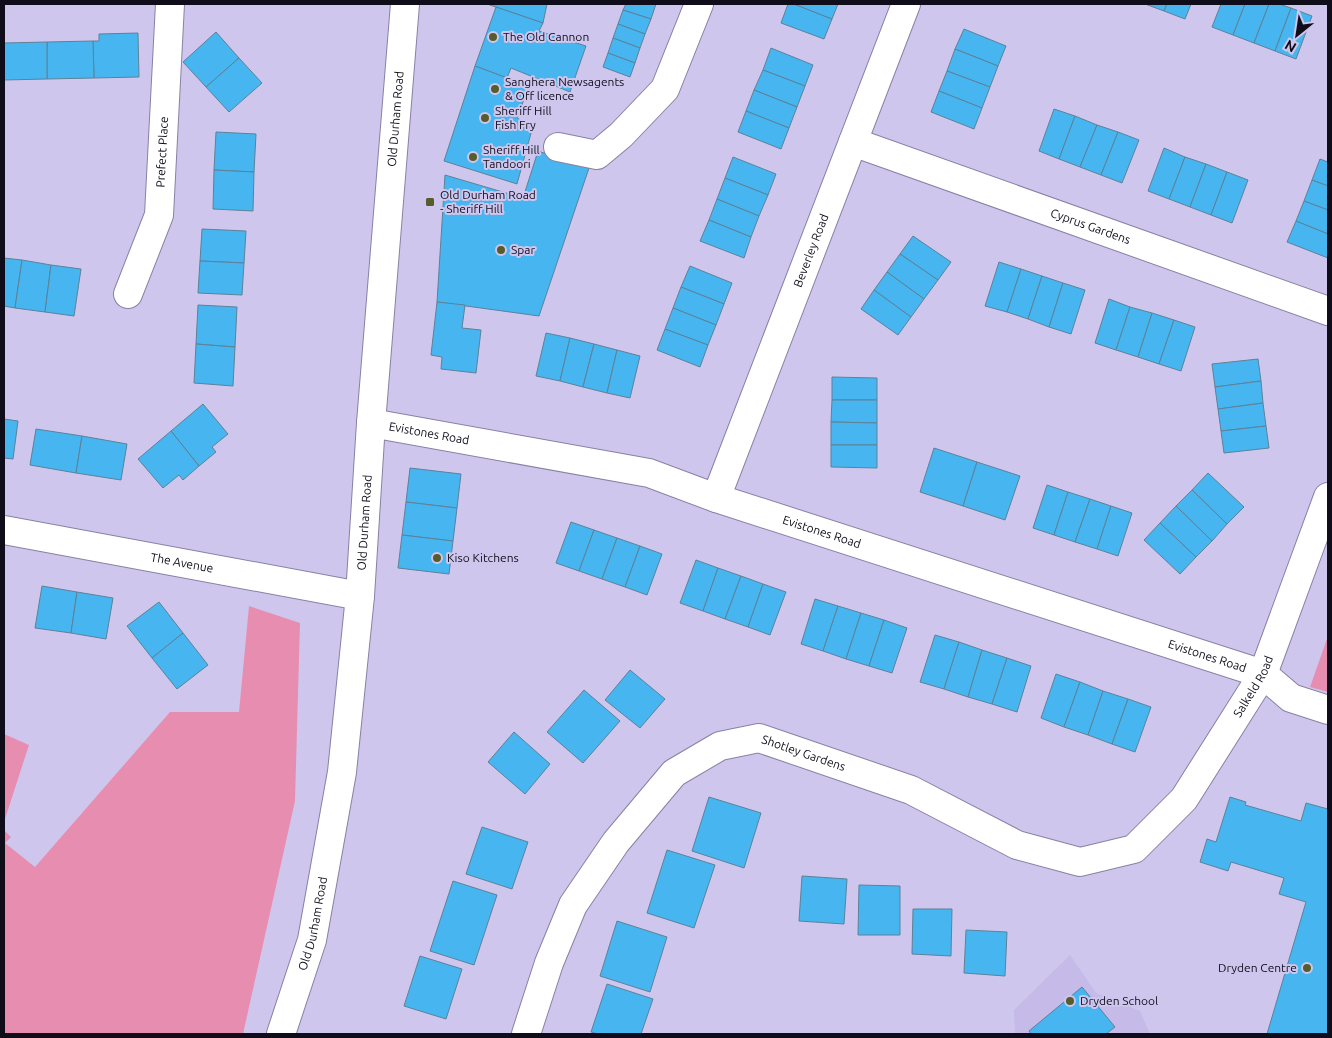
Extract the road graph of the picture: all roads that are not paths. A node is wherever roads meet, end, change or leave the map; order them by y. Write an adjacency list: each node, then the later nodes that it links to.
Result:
1 (170, 4): 7 (street, Prefect Place)
2 (405, 4): 9 (street, Old Durham Road)
3 (699, 4): 6 (street)
4 (906, 4): 5 (street, Beverley Road)
5 (853, 142): 8 (street, Cyprus Gardens); 11 (street, Beverley Road)
6 (558, 147)
7 (128, 294)
8 (1328, 311)
9 (371, 423): 11 (street, Evistones Road); 13 (street, Old Durham Road)
10 (1328, 497): 14 (street, Salkeld Road)
11 (716, 498): 14 (street, Evistones Road)
12 (4, 530): 13 (street, The Avenue)
13 (360, 596): 17 (street, Old Durham Road)
14 (1263, 674): 15 (street); 16 (street, Salkeld Road)
15 (1328, 710)
16 (1134, 849): 18 (street, Shotley Gardens)
17 (282, 1034)
18 (526, 1034)

